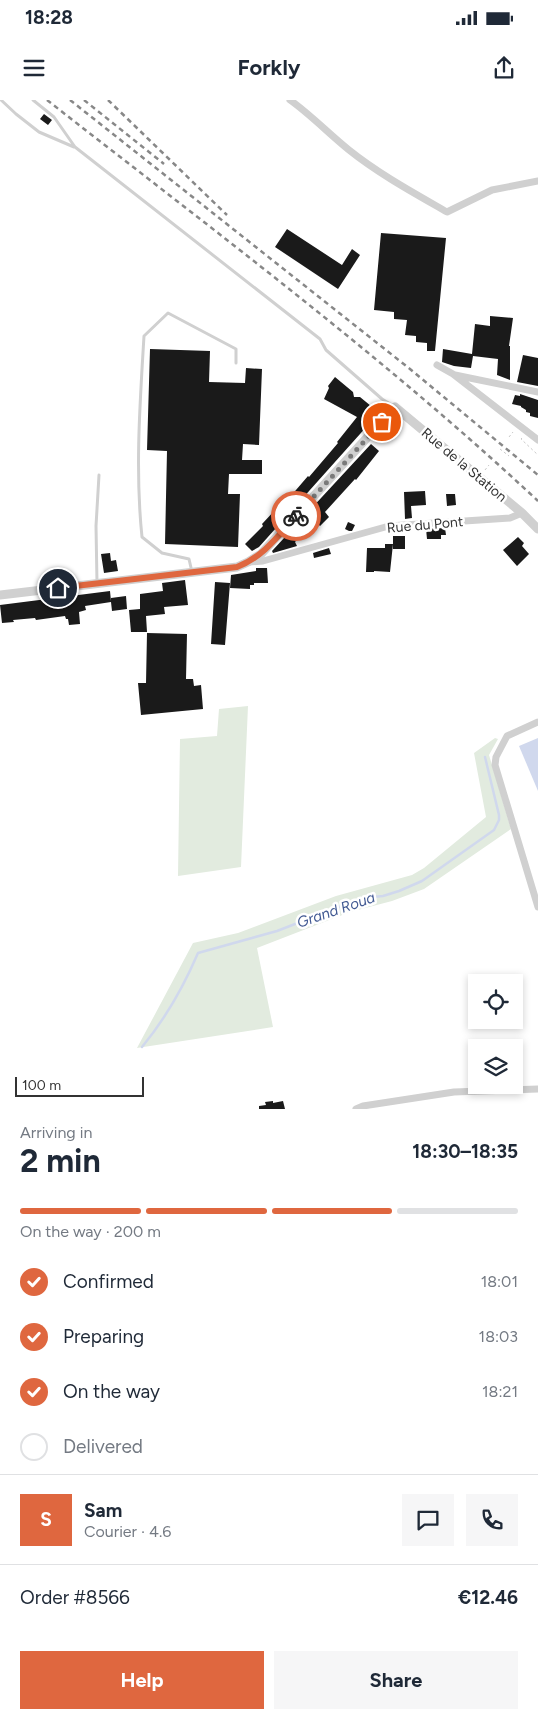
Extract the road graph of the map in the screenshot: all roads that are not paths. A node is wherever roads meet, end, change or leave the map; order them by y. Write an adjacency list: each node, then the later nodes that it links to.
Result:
1 (1, 100): 4 (lane)
2 (33, 100): 4 (lane)
3 (290, 100): 5 (street)
4 (75, 147): 10 (lane)
5 (538, 182)
6 (236, 362): 16 (lane)
7 (437, 365): 8 (street)
8 (453, 374): 9 (street); 11 (street)
9 (538, 392)
10 (395, 407): 13 (street, Rue de la Station); 15 (street)
11 (538, 440)
12 (98, 476): 17 (lane)
13 (522, 513): 14 (street); 15 (street, Rue du Pont)
14 (538, 529)
15 (248, 562): 16 (street)
16 (192, 572): 17 (street)
17 (97, 583): 18 (street)
18 (0, 595)
19 (538, 722): 20 (street)
20 (538, 908)
21 (538, 1089): 22 (street)
22 (356, 1109)

